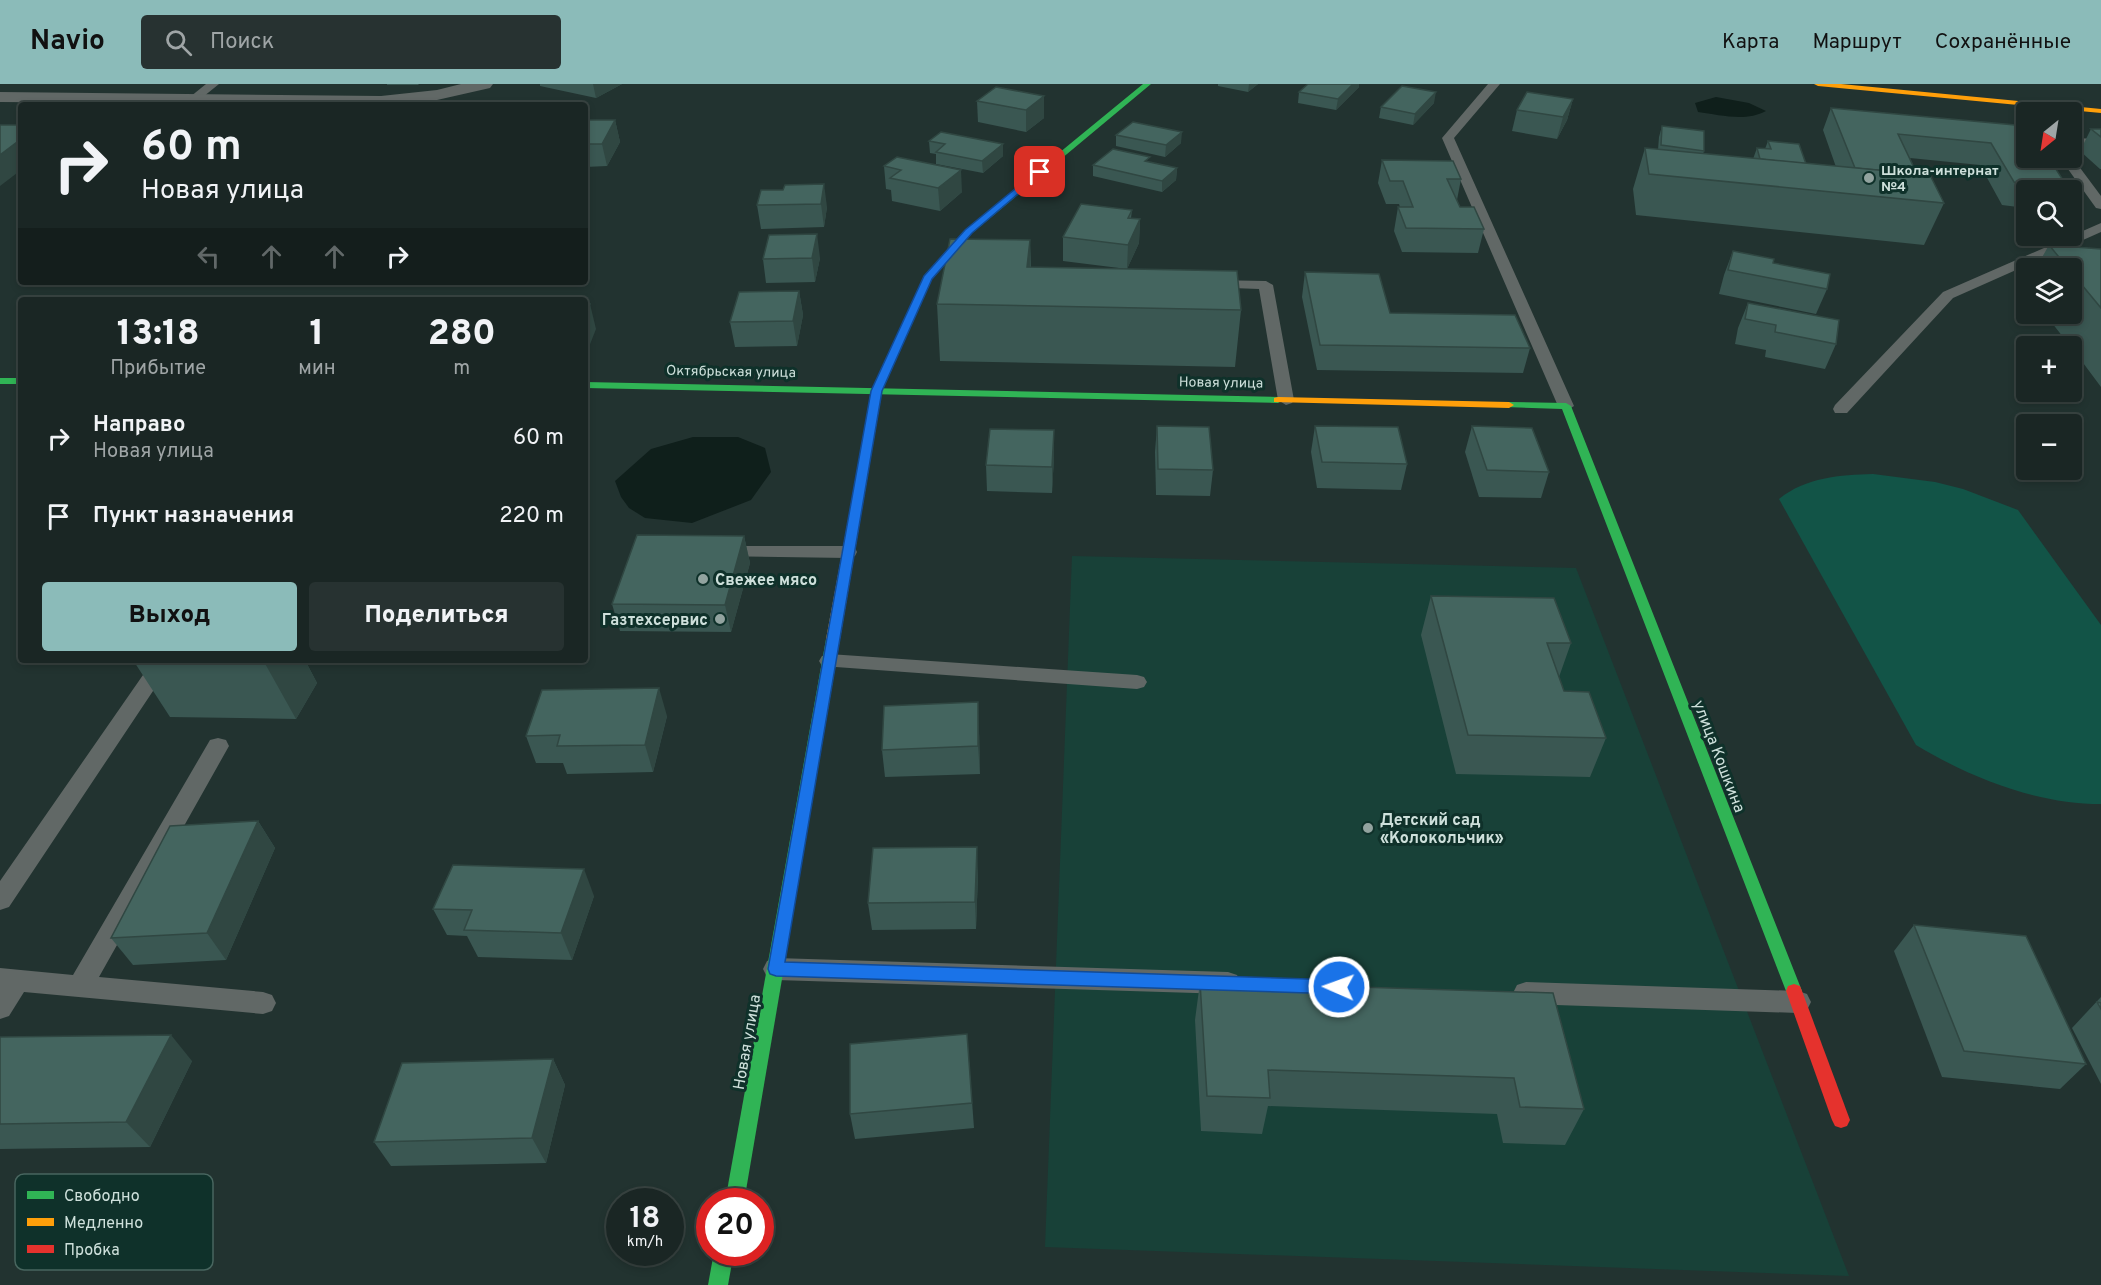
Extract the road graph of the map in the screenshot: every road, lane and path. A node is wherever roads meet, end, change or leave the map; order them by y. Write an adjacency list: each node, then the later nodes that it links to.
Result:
1 (213, 84): 8 (lane)
2 (484, 84): 8 (street)
3 (1147, 84): 17 (street, Новая улица)
4 (1494, 84): 25 (lane)
5 (1818, 84): 6 (street)
6 (1901, 88): 9 (street)
7 (0, 97): 8 (street)
8 (194, 99)
9 (2016, 106)
10 (2082, 110): 11 (street)
11 (2101, 111)
12 (2082, 142): 13 (lane)
13 (2101, 143)
14 (2073, 168): 15 (lane)
15 (2101, 205)
16 (2101, 227): 26 (lane)
17 (928, 278): 18 (lane); 23 (street, Новая улица)
18 (951, 278)
19 (1196, 283): 24 (lane)
20 (0, 381): 21 (street)
21 (18, 381)
22 (588, 385): 23 (street, Октябрьская улица)
23 (877, 391): 24 (street, Новая улица); 28 (street, Новая улица)
24 (1286, 400): 25 (street, Новая улица)
25 (1566, 406): 39 (street, улица Кошкина)
26 (1841, 409)
27 (697, 552): 28 (lane)
28 (848, 552): 29 (street, Новая улица)
29 (829, 661): 31 (lane); 34 (street, Новая улица)
30 (165, 663): 33 (lane)
31 (1137, 682)
32 (218, 746): 37 (lane)
33 (0, 900)
34 (776, 969): 36 (lane); 43 (street, Новая улица)
35 (8, 980): 37 (lane); 41 (lane)
36 (1256, 984)
37 (80, 986): 40 (lane)
38 (1505, 992): 39 (lane)
39 (1798, 1002): 42 (street, улица Кошкина)
40 (263, 1003)
41 (0, 1008)
42 (1841, 1120)
43 (737, 1188)
44 (721, 1266): 45 (street)
45 (718, 1285)

